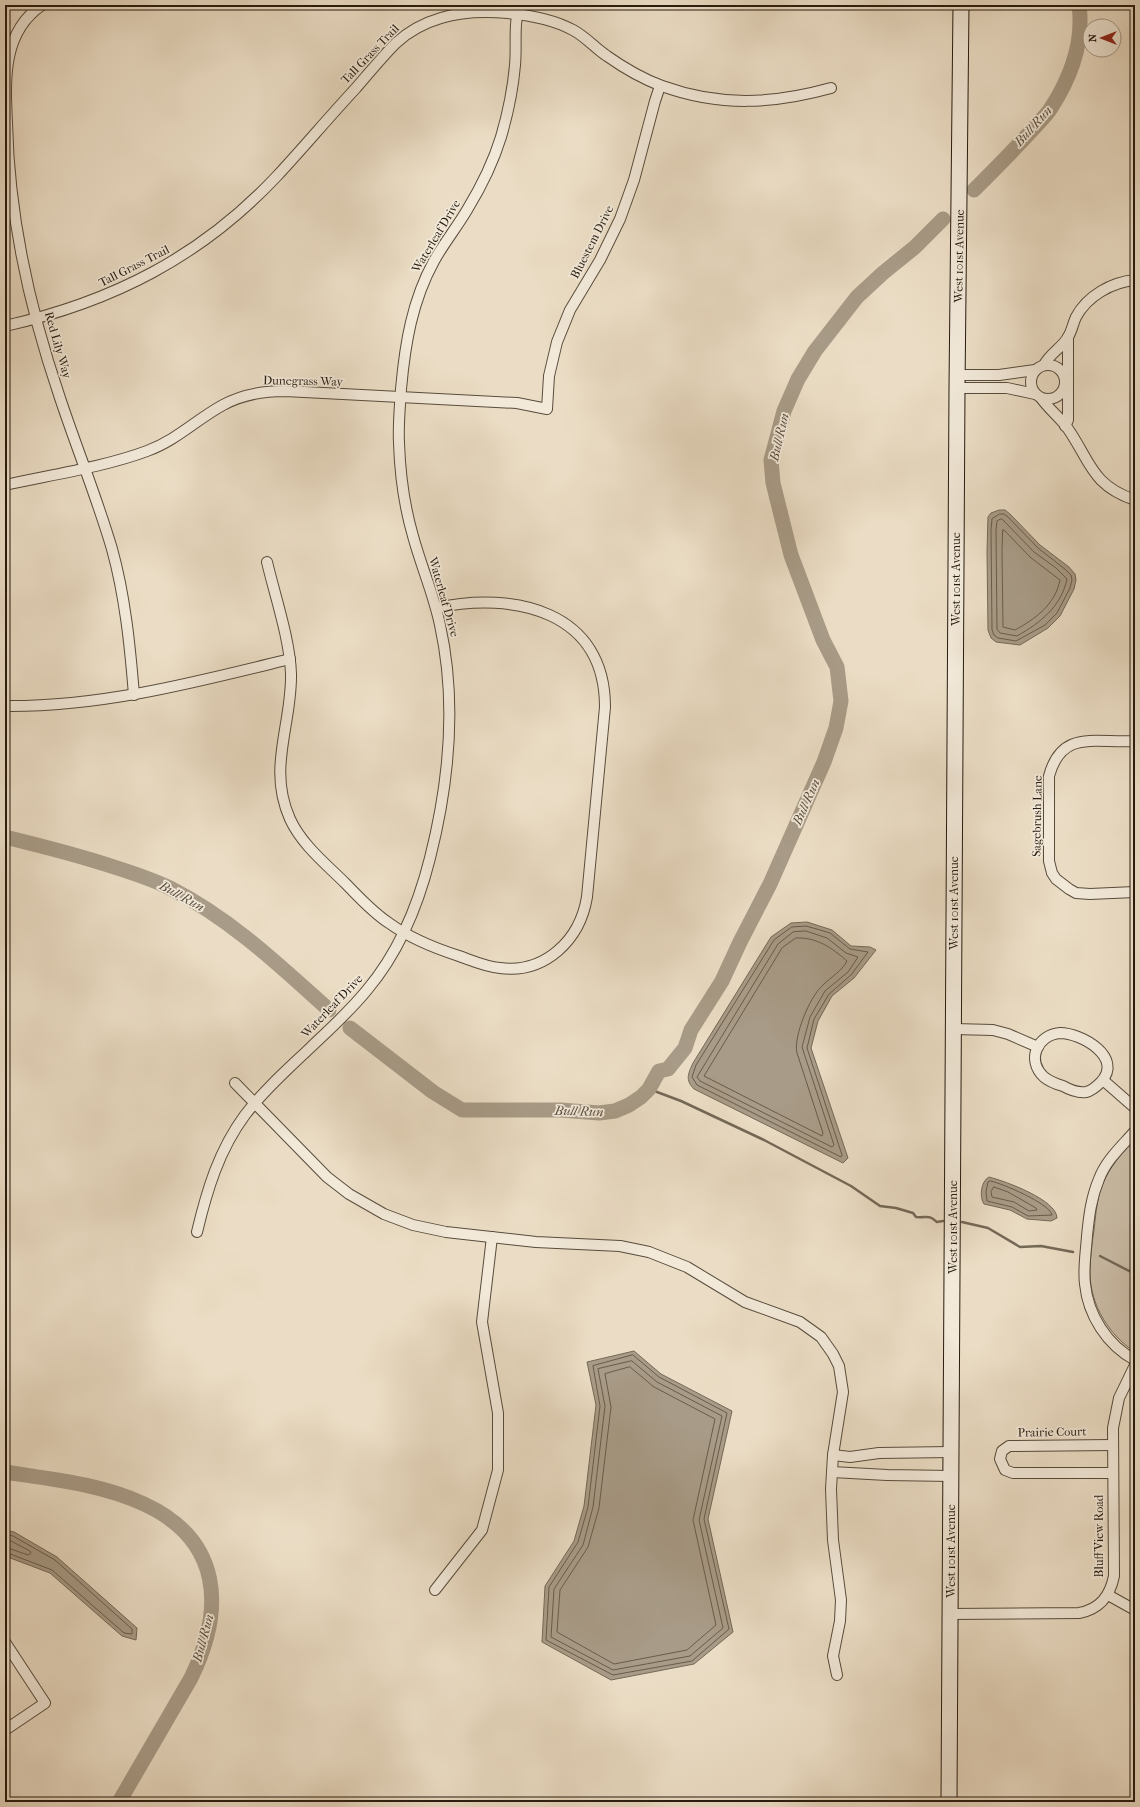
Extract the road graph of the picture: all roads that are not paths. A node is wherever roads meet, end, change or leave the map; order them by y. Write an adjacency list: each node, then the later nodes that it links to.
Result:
1 (42, 5): 6 (street, Red Lily Way)
2 (961, 5): 12 (street, West 101st Avenue)
3 (516, 8): 4 (street, Tall Grass Trail); 8 (street, Tall Grass Trail); 15 (street, Waterleaf Drive)
4 (660, 86): 5 (street, Tall Grass Trail); 16 (street, Bluestem Drive)
5 (832, 88)
6 (8, 185): 8 (street, Red Lily Way)
7 (1135, 280): 10 (street)
8 (37, 318): 9 (street, Tall Grass Trail); 18 (street, Red Lily Way)
9 (5, 326)
10 (1068, 337): 11 (street); 13 (street)
11 (1040, 367): 12 (street); 13 (street); 14 (street)
12 (957, 381): 14 (street); 29 (street, West 101st Avenue)
13 (1067, 381): 14 (street); 17 (street)
14 (1038, 396): 17 (street)
15 (401, 398): 16 (street, Dunegrass Way); 18 (street, Dunegrass Way); 22 (street, Waterleaf Drive)
16 (547, 409)
17 (1065, 426): 20 (street)
18 (84, 467): 19 (street, Dunegrass Way); 24 (street, Red Lily Way)
19 (5, 485)
20 (1135, 500)
21 (266, 562): 23 (street)
22 (436, 608): 28 (street, Waterleaf Drive); 28 (street)
23 (290, 659): 24 (street); 28 (street)
24 (134, 695): 25 (street)
25 (5, 706)
26 (1135, 740): 27 (street, Sagebrush Lane)
27 (1135, 892)
28 (404, 933): 33 (street, Waterleaf Drive)
29 (954, 1030): 30 (street); 41 (street, West 101st Avenue)
30 (1038, 1047): 31 (street); 31 (street)
31 (1103, 1080): 34 (street)
32 (235, 1083): 33 (street)
33 (254, 1104): 36 (street, Waterleaf Drive); 37 (street)
34 (1135, 1108)
35 (1135, 1131): 38 (street)
36 (197, 1232)
37 (492, 1237): 42 (street); 46 (street)
38 (1135, 1360)
39 (1135, 1365): 40 (street, Bluff View Road)
40 (1112, 1445): 44 (street, Bluff View Road); 44 (street, Prairie Court)
41 (951, 1452): 42 (street); 45 (street, West 101st Avenue)
42 (833, 1455): 43 (street)
43 (832, 1472): 45 (street); 51 (street)
44 (1112, 1473): 47 (street, Bluff View Road)
45 (951, 1476): 49 (street, West 101st Avenue)
46 (435, 1590)
47 (1108, 1595): 48 (street); 49 (street, Bluff View Road)
48 (1135, 1610)
49 (950, 1614): 53 (street, West 101st Avenue)
50 (5, 1642): 52 (street)
51 (837, 1675)
52 (5, 1730)
53 (949, 1802)

